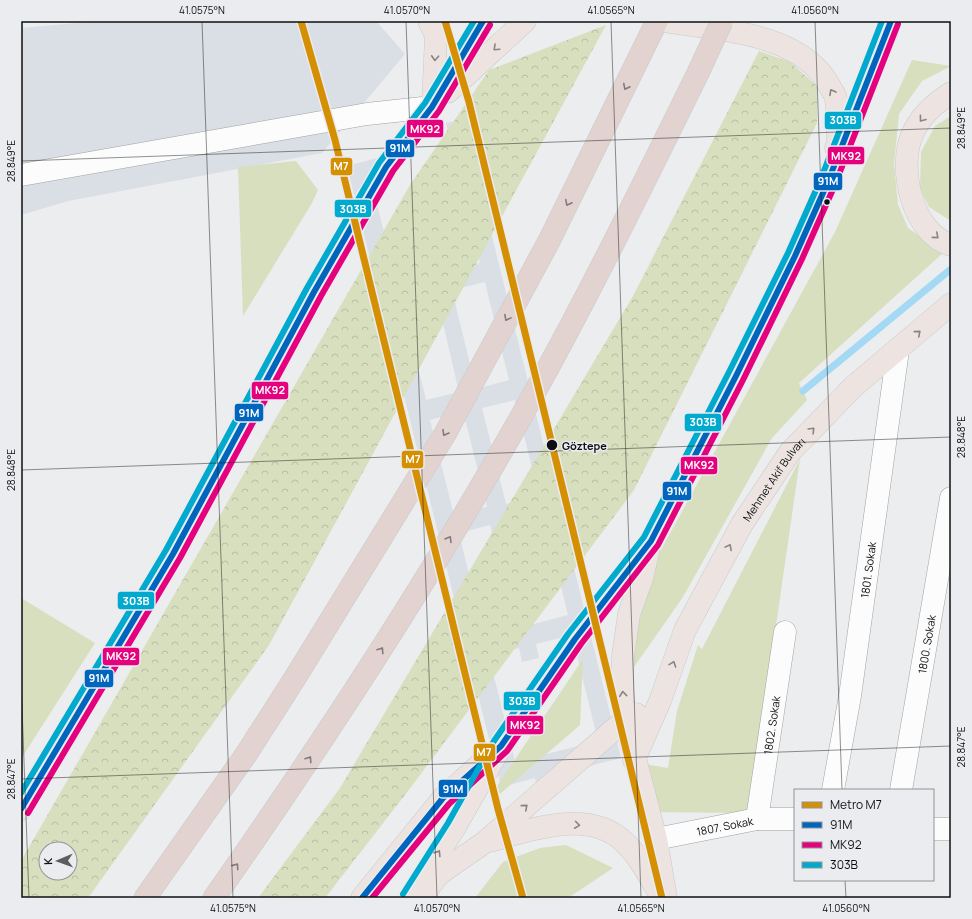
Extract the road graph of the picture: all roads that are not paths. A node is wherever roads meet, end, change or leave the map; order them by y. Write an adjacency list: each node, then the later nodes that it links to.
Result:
1 (430, 21): 9 (main road, one-way to 9)
2 (483, 21): 9 (main road)
3 (525, 21): 9 (main road, one-way to 9)
4 (657, 21): 31 (highway, one-way to 31)
5 (664, 21): 11 (main road, one-way to 5)
6 (722, 21): 32 (highway, one-way to 6, bridge)
7 (891, 21): 11 (main road)
8 (951, 93): 12 (main road, one-way to 12)
9 (432, 107): 10 (street); 24 (main road)
10 (21, 174)
11 (827, 184): 16 (main road)
12 (951, 245)
13 (951, 304): 14 (main road, Mehmet Akif Bulvarı, one-way to 13)
14 (898, 350): 18 (main road, Mehmet Akif Bulvarı, one-way to 14); 22 (street, 1801. Sokak)
15 (951, 498): 23 (street, 1800. Sokak)
16 (650, 541): 19 (main road, one-way to 16); 20 (main road)
17 (785, 632): 25 (street, 1802. Sokak)
18 (660, 701): 19 (main road); 21 (main road, Mehmet Akif Bulvarı)
19 (625, 720): 21 (main road); 30 (main road, one-way to 19)
20 (501, 746): 33 (main road); 34 (main road, one-way to 20)
21 (634, 760): 29 (main road)
22 (833, 789)
23 (901, 789)
24 (21, 809)
25 (757, 819): 26 (street, 1807. Sokak); 29 (street, 1807. Sokak)
26 (794, 819)
27 (934, 829): 28 (street)
28 (951, 829)
29 (656, 839): 37 (main road)
30 (485, 842): 35 (main road); 36 (main road, one-way to 36)
31 (145, 898)
32 (214, 898)
33 (362, 898)
34 (410, 898)
35 (420, 898)
36 (662, 898)
37 (666, 898)

